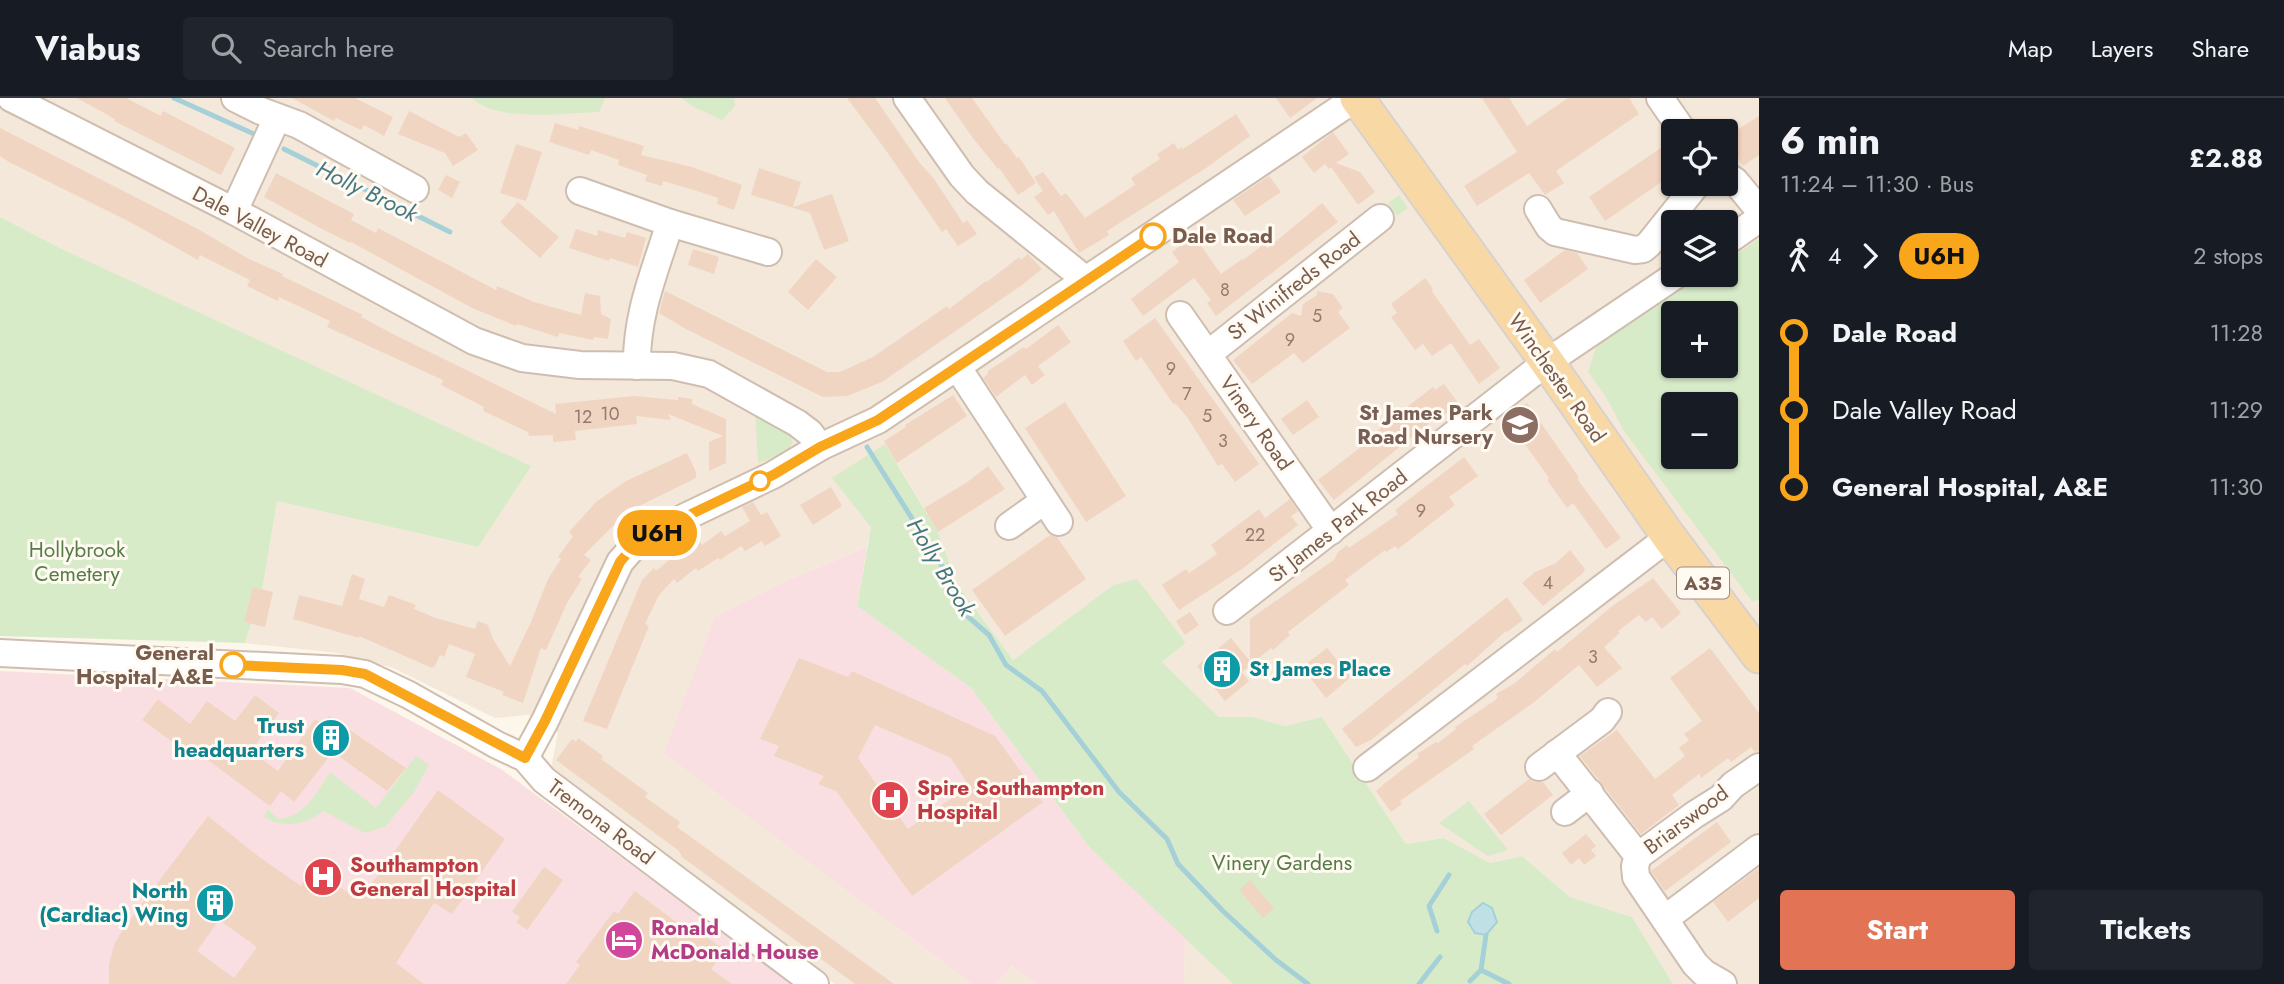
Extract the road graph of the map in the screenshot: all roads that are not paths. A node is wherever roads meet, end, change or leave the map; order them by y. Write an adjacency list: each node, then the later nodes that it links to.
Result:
1 (11, 98): 14 (street, Dale Valley Road)
2 (235, 98): 6 (street)
3 (907, 98): 20 (street)
4 (1356, 98): 20 (street); 23 (main road, Winchester Road / A35)
5 (1660, 98): 7 (street)
6 (277, 118): 8 (street); 14 (street)
7 (1674, 119)
8 (404, 177)
9 (1738, 185): 13 (street)
10 (580, 191): 17 (street)
11 (1687, 196): 12 (street)
12 (1538, 209)
13 (1759, 210)
14 (234, 211): 27 (street, Dale Valley Road)
15 (1380, 218): 25 (street, St Winifreds Road)
16 (1759, 219): 18 (street)
17 (670, 223): 19 (street); 27 (street)
18 (1738, 234)
19 (768, 252)
20 (1086, 280): 28 (street)
21 (1661, 285): 24 (street, St James Park Road)
22 (1180, 315): 25 (street, Vinery Road)
23 (1516, 319): 24 (street); 26 (main road, Winchester Road / A35)
24 (1580, 340): 26 (street, St James Park Road); 29 (street)
25 (1208, 354): 32 (street, Vinery Road)
26 (1547, 362): 29 (main road, Winchester Road / A35); 32 (street, St James Park Road)
27 (637, 366): 30 (street, Dale Valley Road)
28 (958, 368): 30 (street); 31 (street)
29 (1572, 398): 33 (main road, Winchester Road / A35)
30 (820, 447): 38 (street)
31 (1009, 526)
32 (1331, 531): 34 (street, St James Park Road)
33 (1669, 537): 35 (main road, Winchester Road / A35); 40 (street)
34 (1227, 611)
35 (1755, 641)
36 (0, 653): 38 (street, Tremona Road)
37 (1608, 712): 41 (street)
38 (525, 758): 46 (street, Tremona Road)
39 (1759, 767): 44 (street, Briarswood)
40 (1367, 768)
41 (1590, 793): 42 (street); 44 (street)
42 (1565, 813)
43 (1759, 848): 45 (street)
44 (1638, 856): 45 (street, Briarswood)
45 (1666, 918): 47 (street, Briarswood)
46 (815, 984)
47 (1723, 984)

